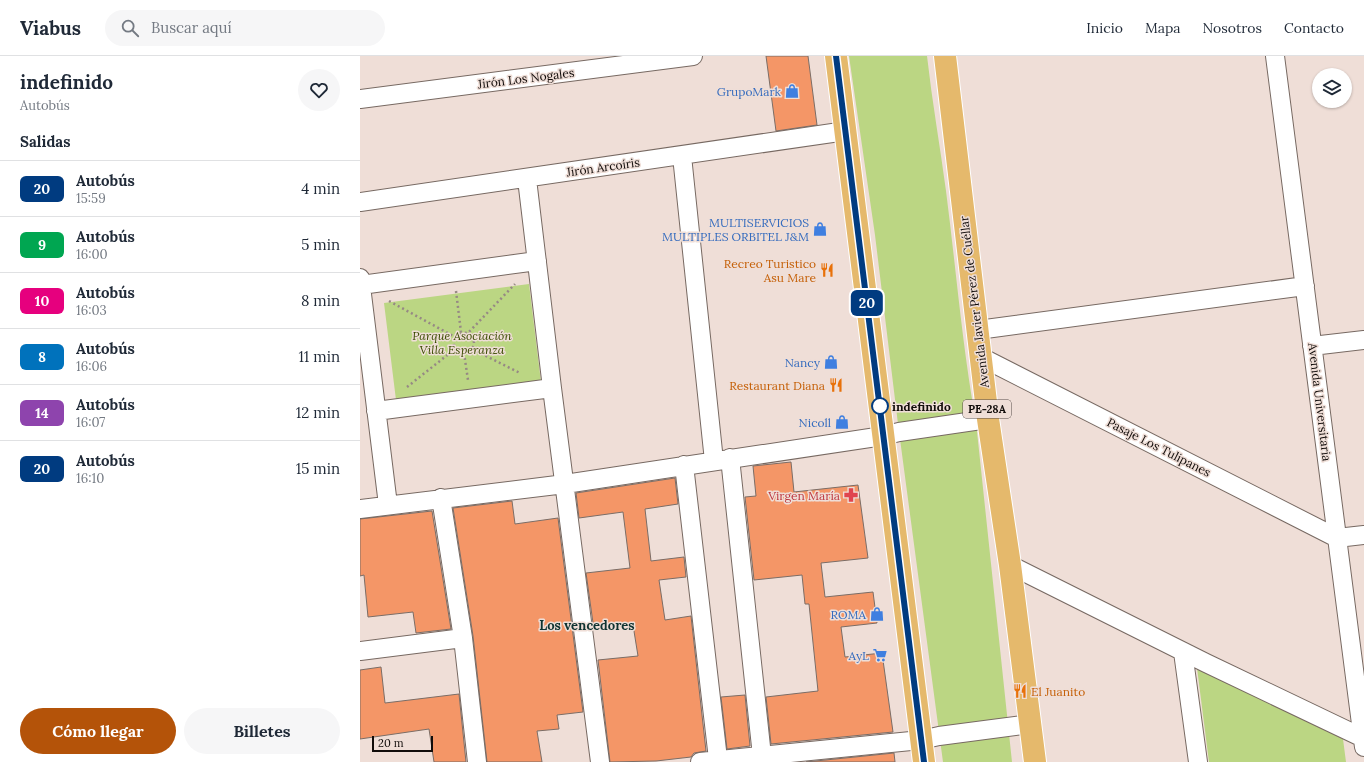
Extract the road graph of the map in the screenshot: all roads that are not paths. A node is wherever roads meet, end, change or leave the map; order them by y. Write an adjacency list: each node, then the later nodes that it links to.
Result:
1 (693, 56): 5 (street, Jirón Los Nogales)
2 (836, 56): 7 (highway)
3 (945, 56): 14 (highway, Avenida Javier Pérez de Cuéllar / PE-28A)
4 (1275, 56): 13 (street, Avenida Universitaria)
5 (580, 64): 6 (street, Jirón Los Nogales)
6 (360, 99)
7 (846, 131): 8 (street, Jirón Arcoíris); 21 (highway)
8 (682, 156): 9 (street, Jirón Arcoíris); 22 (street)
9 (527, 178): 10 (street, Jirón Arcoíris); 11 (street)
10 (360, 202)
11 (537, 261): 12 (street); 18 (street)
12 (360, 281): 19 (street)
13 (1305, 286): 14 (street); 16 (street, Avenida Universitaria)
14 (978, 330): 17 (highway, Avenida Javier Pérez de Cuéllar / PE-28A)
15 (1364, 340): 16 (street)
16 (1312, 346): 29 (street, Avenida Universitaria)
17 (981, 357): 20 (highway, Avenida Javier Pérez de Cuéllar / PE-28A); 29 (street, Pasaje Los Tulipanes)
18 (552, 388): 19 (street); 24 (street)
19 (376, 411): 26 (street)
20 (988, 419): 21 (street); 30 (highway, Avenida Javier Pérez de Cuéllar / PE-28A)
21 (883, 436): 22 (street); 36 (highway)
22 (722, 460): 23 (street); 38 (street)
23 (684, 465): 24 (street); 39 (street)
24 (565, 484): 25 (street); 41 (street)
25 (441, 498): 26 (street); 31 (street)
26 (388, 505): 27 (street)
27 (360, 509)
28 (1364, 535): 29 (street)
29 (1337, 538): 34 (street, Avenida Universitaria)
30 (1010, 565): 33 (street); 35 (highway, Avenida Javier Pérez de Cuéllar / PE-28A)
31 (463, 638): 32 (street); 40 (street)
32 (360, 651)
33 (1183, 652): 37 (street); 45 (street)
34 (1362, 713): 37 (street, Avenida Universitaria)
35 (1030, 724): 36 (street); 44 (highway, Avenida Javier Pérez de Cuéllar / PE-28A)
36 (921, 740): 38 (street); 43 (highway)
37 (1363, 743)
38 (762, 756): 39 (street)
39 (718, 760): 42 (street)
40 (477, 762)
41 (600, 762)
42 (700, 762)
43 (924, 762)
44 (1035, 762)
45 (1198, 762)

